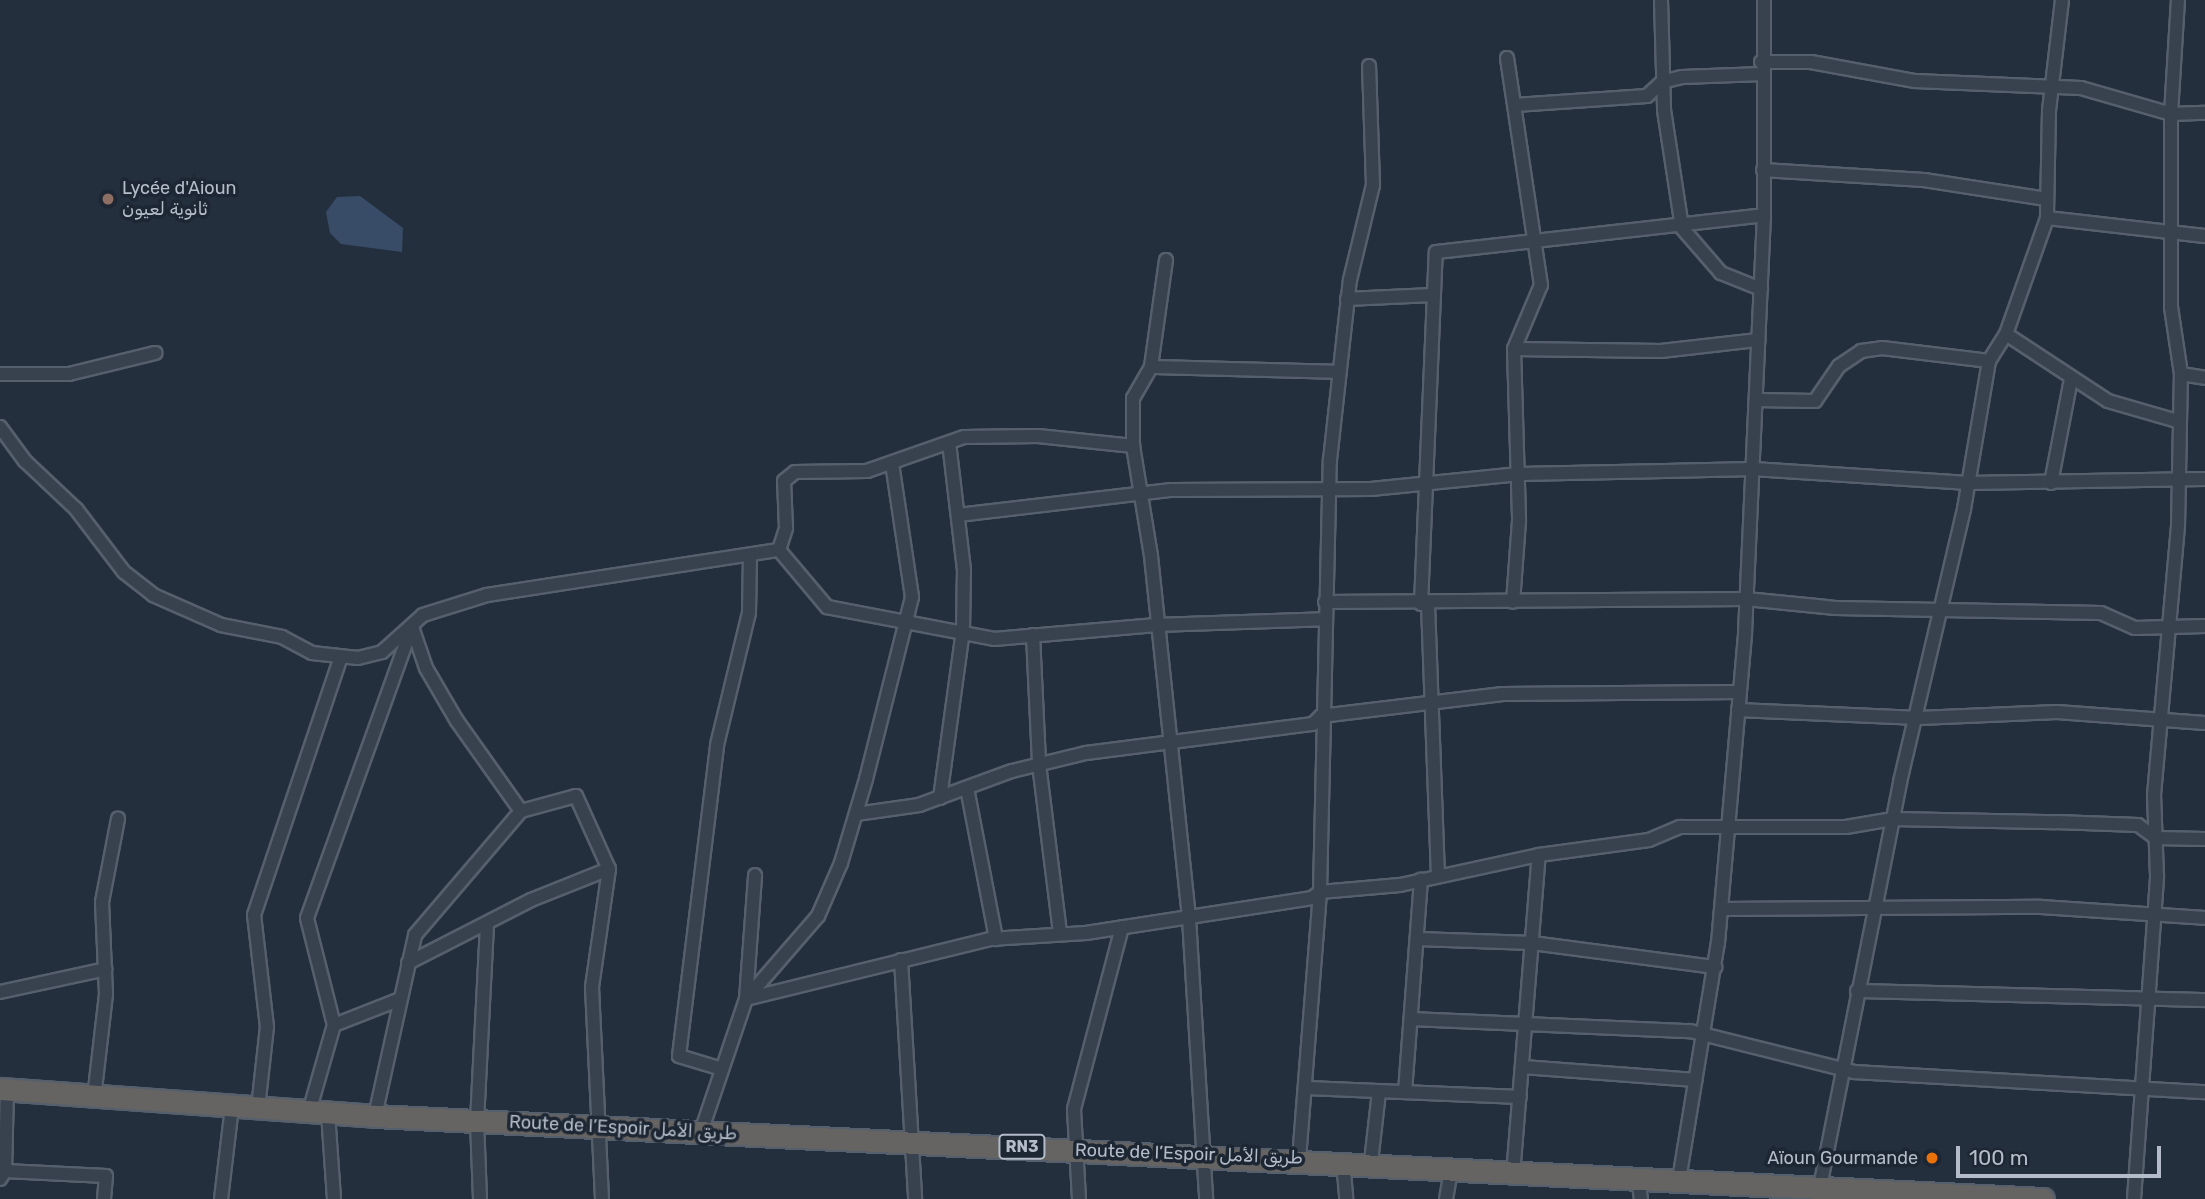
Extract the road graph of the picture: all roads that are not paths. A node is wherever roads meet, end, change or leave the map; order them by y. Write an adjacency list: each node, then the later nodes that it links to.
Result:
1 (1661, 0): 8 (street)
2 (1763, 0): 7 (street)
3 (2062, 0): 9 (street)
4 (2178, 0): 12 (street)
5 (1507, 58): 10 (street)
6 (1368, 65): 24 (street)
7 (1761, 68): 8 (street); 9 (street); 13 (street)
8 (1662, 82): 10 (street); 17 (street)
9 (2053, 89): 12 (street); 14 (street)
10 (1516, 105): 20 (street)
11 (2205, 113): 12 (street)
12 (2171, 114): 18 (street)
13 (1763, 170): 14 (street); 15 (street)
14 (2047, 199): 16 (street)
15 (1764, 215): 17 (street); 22 (street)
16 (2047, 218): 18 (street); 25 (street)
17 (1682, 228): 20 (street); 22 (street)
18 (2171, 231): 19 (street); 33 (street)
19 (2205, 236)
20 (1536, 240): 23 (street); 27 (street)
21 (1166, 260): 30 (street)
22 (1761, 289): 26 (street)
23 (1432, 295): 24 (street); 48 (street)
24 (1347, 299): 31 (street)
25 (2006, 334): 29 (street); 35 (street)
26 (1758, 340): 27 (street); 36 (street)
27 (1514, 349): 43 (street)
28 (155, 353): 32 (street)
29 (1989, 361): 36 (street); 46 (street)
30 (1151, 368): 31 (street); 40 (street)
31 (1337, 372): 49 (street)
32 (0, 374)
33 (2182, 374): 34 (street); 37 (street)
34 (2205, 378)
35 (2071, 379): 37 (street); 47 (street)
36 (1756, 400): 42 (street)
37 (2177, 421): 45 (street)
38 (0, 427): 67 (street)
39 (949, 443): 40 (street); 41 (street); 51 (street)
40 (1133, 446): 50 (street)
41 (892, 463): 52 (street); 60 (street)
42 (1752, 469): 43 (street); 46 (street); 54 (street)
43 (1519, 474): 48 (street); 56 (street)
44 (2205, 479): 45 (street)
45 (2178, 481): 47 (street); 64 (street)
46 (1969, 483): 47 (street); 58 (street)
47 (2051, 483)
48 (1423, 484): 49 (street); 57 (street)
49 (1329, 487): 50 (street); 55 (street)
50 (1140, 495): 51 (street); 61 (street)
51 (958, 514): 65 (street)
52 (779, 550): 53 (street); 60 (street)
53 (750, 555): 63 (street); 119 (street)
54 (1746, 599): 56 (street); 58 (street); 68 (street)
55 (1325, 601): 57 (street); 59 (street)
56 (1513, 602): 57 (street)
57 (1425, 604): 69 (street)
58 (1942, 607): 64 (street); 72 (street)
59 (1324, 619): 61 (street); 71 (street)
60 (908, 621): 65 (street); 80 (street)
61 (1156, 625): 66 (street); 75 (street)
62 (2205, 626): 64 (street)
63 (412, 627): 67 (street); 79 (street); 115 (street)
64 (2168, 628): 73 (street)
65 (963, 631): 66 (street); 78 (street)
66 (1033, 635): 76 (street)
67 (341, 656): 130 (street)
68 (1739, 692): 69 (street); 70 (street)
69 (1431, 703): 71 (street); 89 (street)
70 (1738, 710): 72 (street); 83 (street)
71 (1321, 716): 75 (street); 91 (street)
72 (1919, 718): 73 (street); 82 (street)
73 (2159, 720): 74 (street); 84 (street)
74 (2205, 723)
75 (1171, 744): 76 (street); 95 (street)
76 (1039, 764): 77 (street); 99 (street)
77 (967, 788): 78 (street); 100 (street)
78 (940, 798): 80 (street)
79 (521, 811): 87 (street); 104 (street)
80 (856, 814): 109 (street)
81 (118, 820): 106 (street)
82 (1893, 820): 83 (street); 84 (street); 92 (street)
83 (1728, 827): 86 (street); 93 (street)
84 (2157, 838): 85 (street); 94 (street)
85 (2205, 839)
86 (1539, 855): 89 (street); 102 (street)
87 (610, 869): 97 (street); 134 (street)
88 (755, 875): 109 (street)
89 (1438, 876): 90 (street)
90 (1421, 880): 91 (street); 101 (street)
91 (1320, 892): 95 (street); 121 (street)
92 (1875, 908): 93 (street); 94 (street); 107 (street)
93 (1721, 909): 105 (street)
94 (2154, 915): 96 (street); 110 (street)
95 (1189, 918): 98 (street); 138 (street)
96 (2205, 918)
97 (487, 927): 104 (street); 133 (street)
98 (1122, 928): 99 (street); 137 (street)
99 (1060, 932): 100 (street)
100 (996, 939): 103 (street)
101 (1418, 939): 102 (street); 113 (street)
102 (1532, 943): 105 (street); 114 (street)
103 (901, 960): 109 (street); 136 (street)
104 (408, 963): 111 (street)
105 (1715, 967): 116 (street)
106 (106, 969): 108 (street); 128 (street)
107 (1857, 991): 110 (street); 118 (street)
108 (0, 992)
109 (746, 999): 119 (street)
110 (2150, 999): 112 (street); 123 (street)
111 (398, 1000): 115 (street); 132 (street)
112 (2205, 1000)
113 (1411, 1019): 114 (street); 125 (street)
114 (1527, 1024): 116 (street); 117 (street)
115 (334, 1025): 131 (street)
116 (1705, 1036): 118 (street); 120 (street)
117 (1523, 1067): 120 (street); 127 (street)
118 (1840, 1068): 123 (street); 146 (street)
119 (722, 1069): 135 (street)
120 (1696, 1080): 145 (street)
121 (1307, 1088): 124 (street); 139 (street)
122 (3, 1089): 128 (highway, Route de l’Espoir طريق الأمل / RN3); 143 (street)
123 (2146, 1090): 126 (street); 162 (street)
124 (1379, 1092): 125 (street); 141 (street)
125 (1405, 1092): 127 (street)
126 (2205, 1092)
127 (1520, 1097): 144 (street)
128 (93, 1098): 129 (highway, Route de l’Espoir طريق الأمل / RN3)
129 (232, 1107): 130 (highway, Route de l’Espoir طريق الأمل / RN3); 152 (street)
130 (258, 1108): 131 (highway, Route de l’Espoir طريق الأمل / RN3)
131 (319, 1112): 132 (highway, Route de l’Espoir طريق الأمل / RN3); 153 (street)
132 (375, 1116): 133 (highway, Route de l’Espoir طريق الأمل / RN3)
133 (477, 1122): 134 (highway, Route de l’Espoir طريق الأمل / RN3); 154 (street)
134 (600, 1127): 135 (highway, Route de l’Espoir طريق الأمل / RN3); 155 (street)
135 (701, 1132): 136 (highway, Route de l’Espoir طريق الأمل / RN3)
136 (915, 1142): 137 (highway, Route de l’Espoir طريق الأمل / RN3); 156 (street)
137 (1073, 1149): 138 (highway, Route de l’Espoir طريق الأمل / RN3); 157 (street)
138 (1203, 1156): 139 (highway, Route de l’Espoir طريق الأمل / RN3); 158 (street)
139 (1299, 1159): 140 (highway, Route de l’Espoir طريق الأمل / RN3)
140 (1343, 1160): 141 (highway, Route de l’Espoir طريق الأمل / RN3); 159 (street)
141 (1371, 1162): 142 (highway, Route de l’Espoir طريق الأمل / RN3)
142 (1451, 1171): 144 (highway, Route de l’Espoir طريق الأمل / RN3); 160 (street)
143 (2, 1175): 151 (street)
144 (1513, 1175): 147 (highway, Route de l’Espoir طريق الأمل / RN3)
145 (1679, 1180): 146 (highway, Route de l’Espoir طريق الأمل / RN3); 147 (highway, Route de l’Espoir طريق الأمل / RN3)
146 (1820, 1187): 148 (highway, Route de l’Espoir طريق الأمل / RN3)
147 (1640, 1188)
148 (1842, 1194): 149 (highway, Route de l’Espoir طريق الأمل / RN3)
149 (1922, 1196): 150 (highway, Route de l’Espoir طريق الأمل / RN3)
150 (1978, 1198): 161 (highway, Route de l’Espoir طريق الأمل / RN3)
151 (104, 1199)
152 (221, 1199)
153 (334, 1199)
154 (480, 1199)
155 (602, 1199)
156 (915, 1199)
157 (1079, 1199)
158 (1206, 1199)
159 (1346, 1199)
160 (1447, 1199)
161 (2043, 1199)
162 (2134, 1199)

